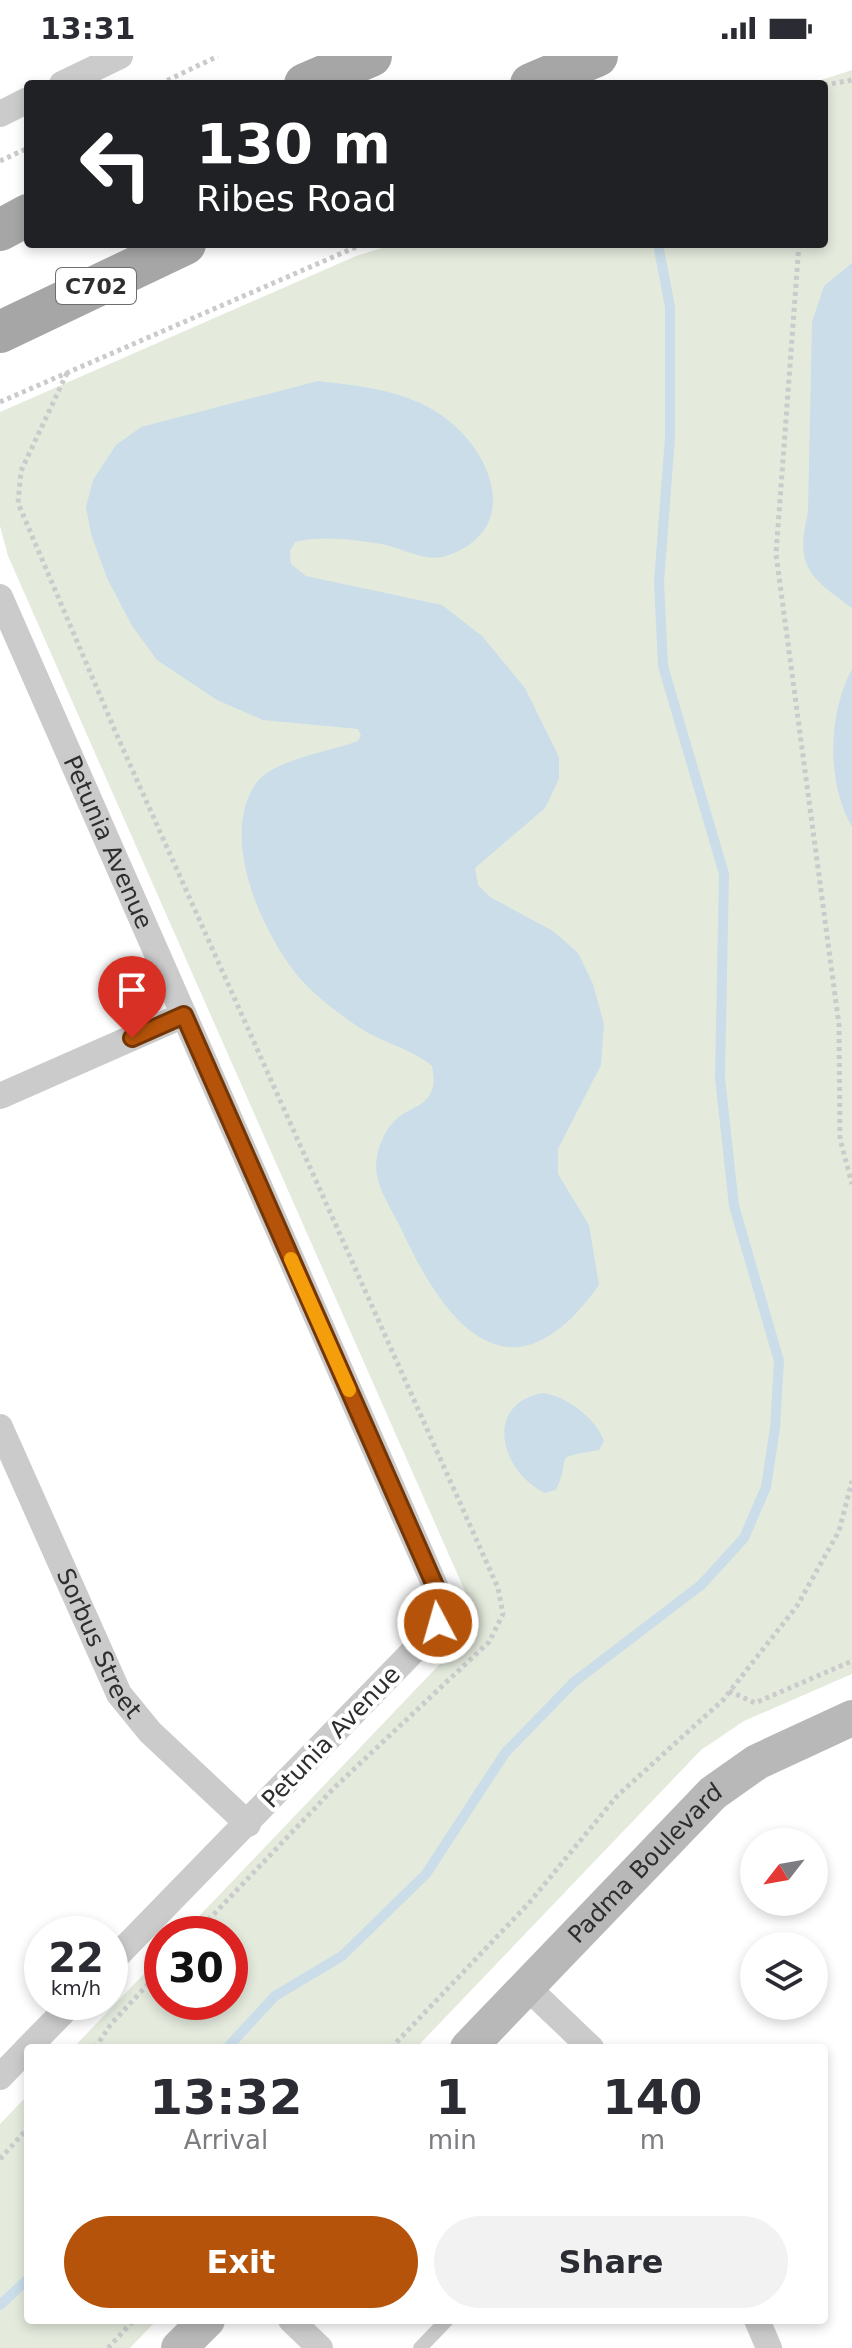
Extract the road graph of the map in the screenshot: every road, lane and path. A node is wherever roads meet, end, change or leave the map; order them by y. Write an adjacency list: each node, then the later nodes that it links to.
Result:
1 (120, 56): 5 (street)
2 (218, 56): 6 (path)
3 (371, 56): 7 (main road)
4 (597, 56): 8 (main road)
5 (70, 80)
6 (168, 80)
7 (314, 80)
8 (540, 80)
9 (852, 80): 10 (path)
10 (828, 84)
11 (24, 102): 12 (street)
12 (0, 114)
13 (24, 150): 14 (path)
14 (0, 161)
15 (24, 217): 16 (main road)
16 (0, 230)
17 (177, 248): 20 (main road, C702)
18 (354, 248): 21 (path)
19 (799, 248): 25 (path)
20 (0, 332)
21 (0, 402)
22 (0, 597): 23 (street, Petunia Avenue)
23 (184, 1015): 24 (street); 31 (street, Petunia Avenue)
24 (0, 1096)
25 (852, 1184)
26 (0, 1427): 31 (street, Sorbus Street)
27 (852, 1481): 29 (path)
28 (852, 1661): 29 (path)
29 (729, 1691): 38 (path)
30 (852, 1718): 33 (street, Padma Boulevard)
31 (248, 1824): 32 (street, Petunia Avenue)
32 (128, 1945)
33 (527, 1987): 39 (street, Padma Boulevard); 40 (street)
34 (144, 1988): 37 (path)
35 (55, 2020): 36 (street)
36 (32, 2044)
37 (98, 2044)
38 (395, 2044)
39 (472, 2044)
40 (587, 2044)
41 (24, 2052): 42 (street)
42 (0, 2077)
43 (24, 2132): 44 (path)
44 (0, 2159)
45 (130, 2324): 50 (path)
46 (203, 2324): 51 (street)
47 (295, 2324): 52 (street)
48 (443, 2324): 53 (lane)
49 (759, 2324): 54 (street)
50 (108, 2348)
51 (179, 2348)
52 (320, 2348)
53 (420, 2348)
54 (769, 2348)

